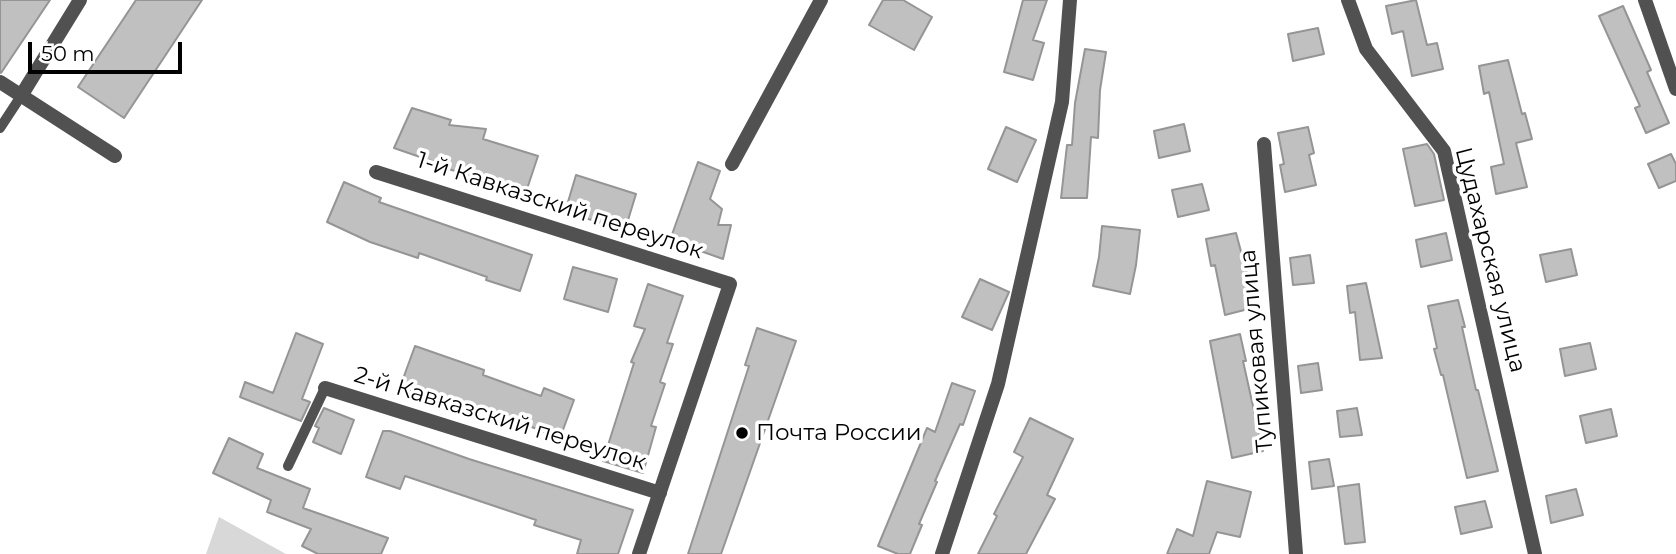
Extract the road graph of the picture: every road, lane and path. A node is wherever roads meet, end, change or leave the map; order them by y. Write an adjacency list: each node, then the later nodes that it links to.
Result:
1 (80, 0): 8 (street)
2 (821, 0): 12 (street)
3 (1070, 0): 18 (street)
4 (1348, 0): 20 (street, Цудахарская улица)
5 (1645, 0): 7 (street)
6 (0, 82): 8 (street)
7 (1676, 89)
8 (21, 96): 9 (lane); 11 (street)
9 (0, 128)
10 (1264, 144): 19 (street, Тупиковая улица)
11 (115, 156)
12 (732, 164)
13 (376, 172): 16 (street, 1-й Кавказский переулок)
14 (325, 388): 15 (lane); 16 (street, 2-й Кавказский переулок)
15 (288, 466)
16 (660, 493): 17 (street)
17 (639, 554)
18 (942, 554)
19 (1296, 554)
20 (1535, 554)

